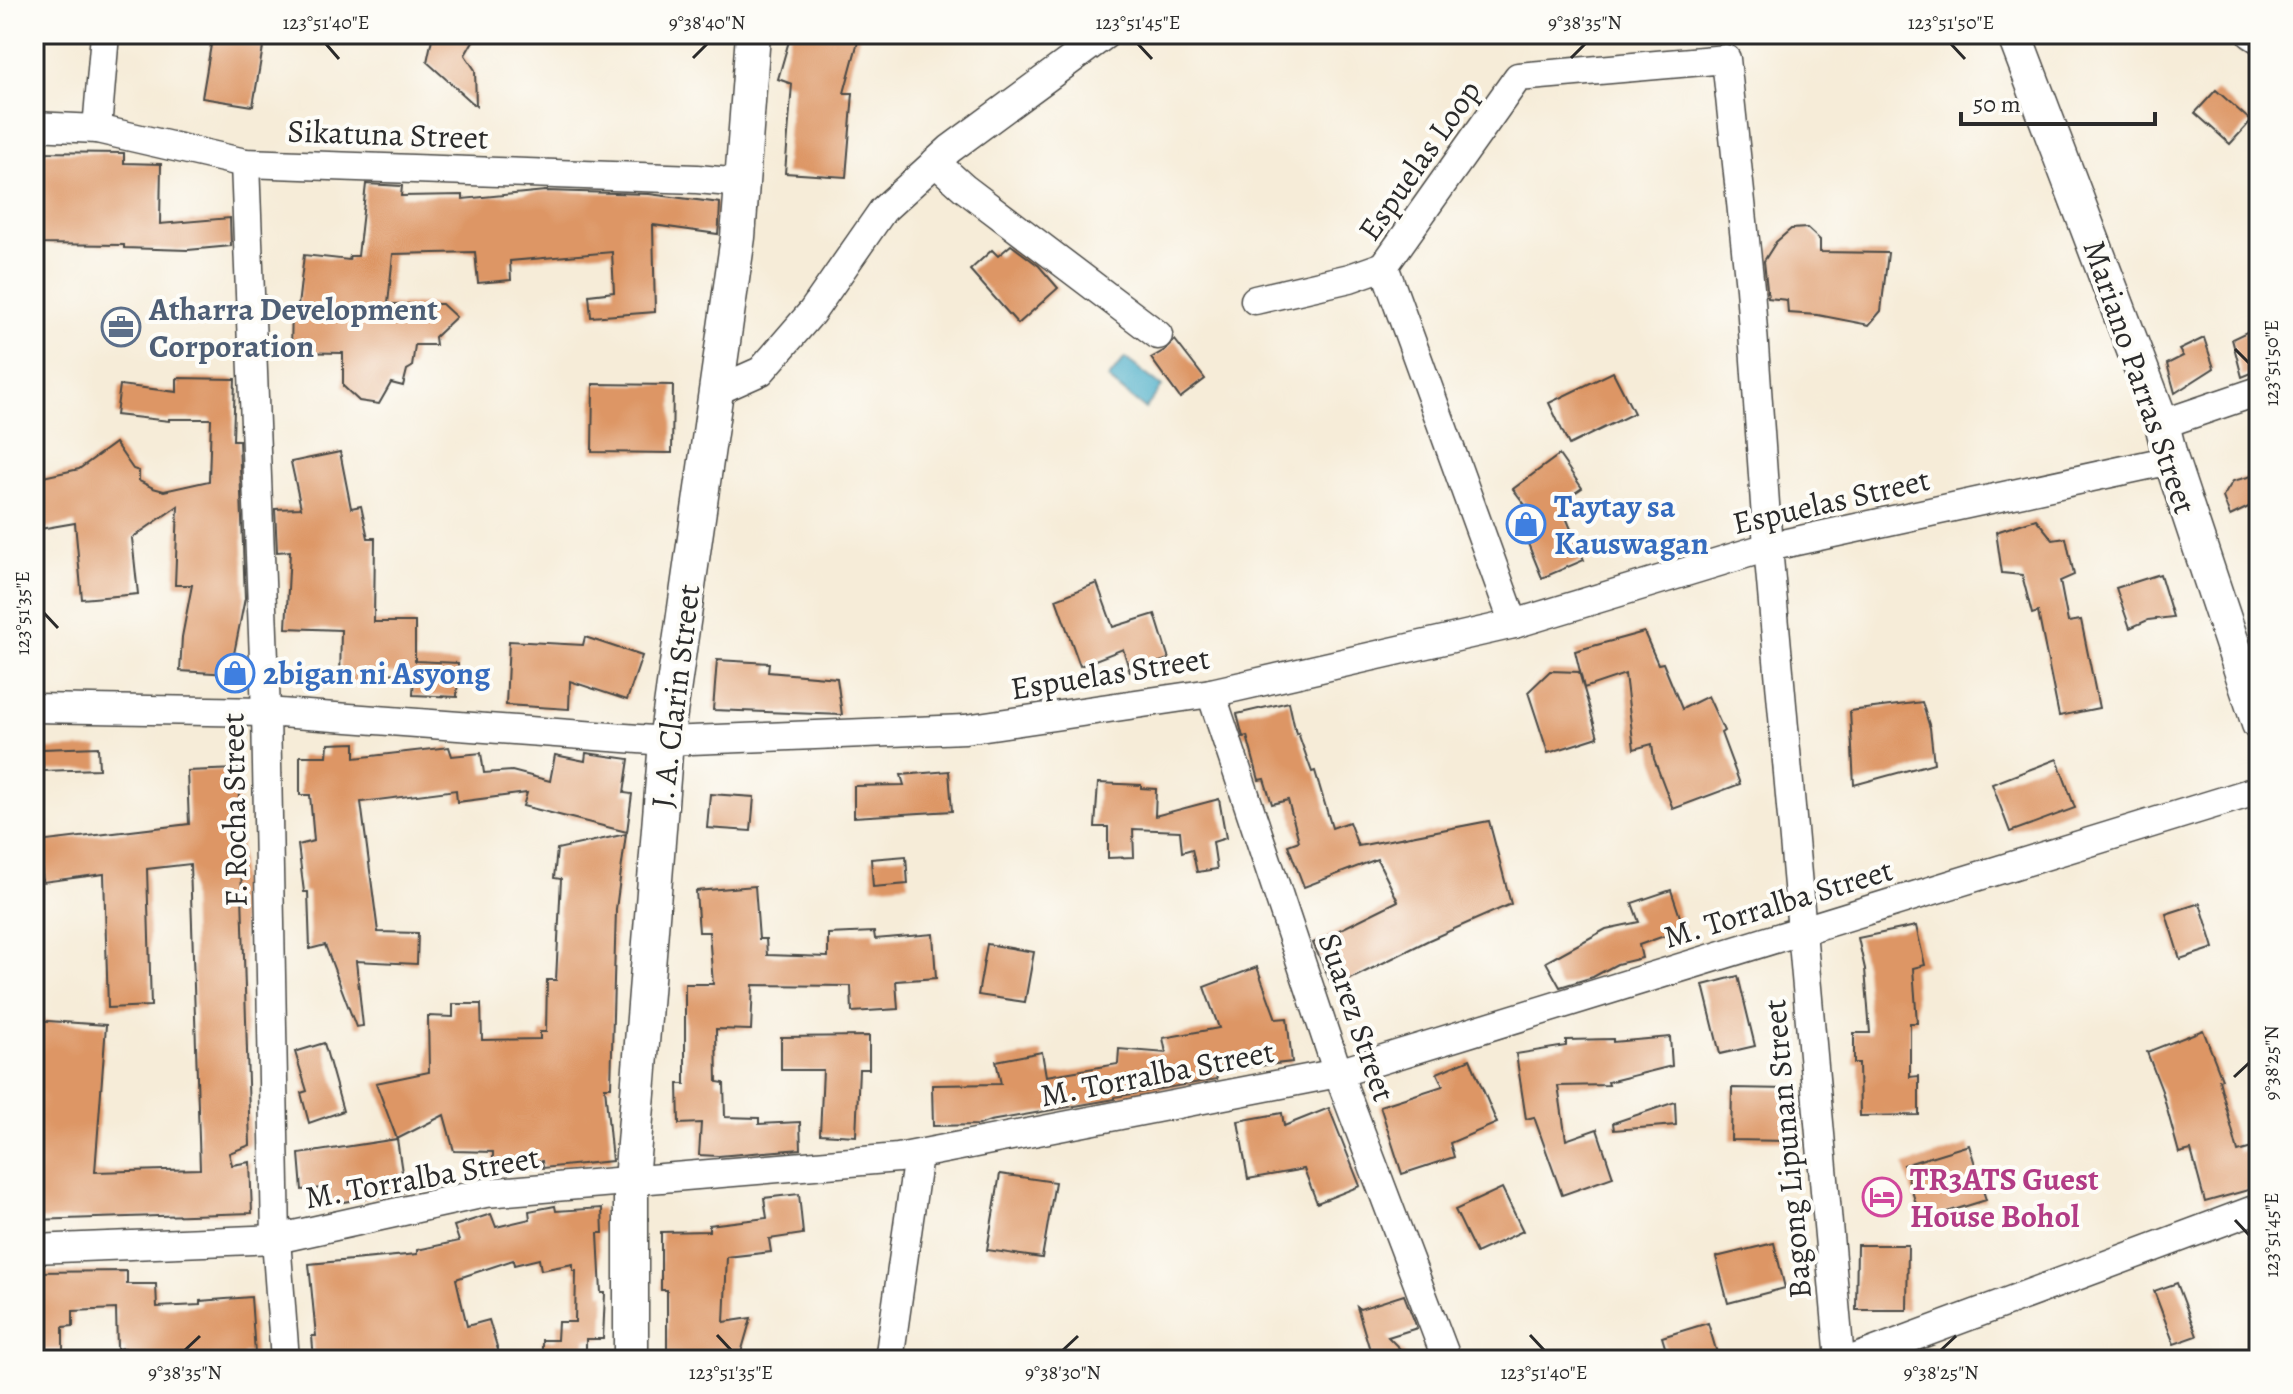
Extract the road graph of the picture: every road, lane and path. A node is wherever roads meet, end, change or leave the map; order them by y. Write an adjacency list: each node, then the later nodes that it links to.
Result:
1 (105, 34): 8 (street)
2 (753, 34): 11 (main road, J. A. Clarin Street)
3 (1106, 34): 9 (street)
4 (2014, 34): 17 (main road, Mariano Parras Street)
5 (2251, 34): 6 (street)
6 (2259, 39)
7 (34, 126): 8 (street, Sikatuna Street)
8 (97, 129): 10 (street, Sikatuna Street)
9 (935, 162): 14 (street); 15 (street)
10 (245, 163): 11 (street, Sikatuna Street); 23 (street, F. Rocha Street)
11 (742, 183): 15 (main road, J. A. Clarin Street)
12 (1384, 266): 13 (street); 19 (street, Espuelas Loop); 20 (street, Espuelas Loop)
13 (1255, 300)
14 (1158, 335)
15 (716, 391): 25 (main road, J. A. Clarin Street)
16 (2259, 391): 17 (street)
17 (2162, 424): 18 (main road, Mariano Parras Street)
18 (2171, 460): 19 (street, Espuelas Street); 24 (main road, Mariano Parras Street)
19 (1768, 547): 20 (street, Espuelas Street); 27 (street, Bagong Lipunan Street)
20 (1514, 624): 21 (street, Espuelas Street)
21 (1211, 693): 25 (street, Espuelas Street); 28 (street, Suarez Street)
22 (34, 708): 23 (street, Espuelas Street)
23 (266, 712): 25 (street, Espuelas Street); 32 (street, F. Rocha Street)
24 (2259, 724)
25 (666, 741): 30 (main road, J. A. Clarin Street)
26 (2259, 790): 27 (street, M. Torralba Street)
27 (1802, 931): 28 (street, M. Torralba Street); 38 (street, Bagong Lipunan Street)
28 (1338, 1073): 29 (street, M. Torralba Street); 37 (street, Suarez Street)
29 (918, 1155): 30 (street, M. Torralba Street); 36 (street)
30 (631, 1181): 32 (street, M. Torralba Street); 35 (main road, J. A. Clarin Street)
31 (2259, 1208): 39 (street)
32 (276, 1239): 33 (street, M. Torralba Street); 34 (street, F. Rocha Street)
33 (34, 1249)
34 (285, 1360)
35 (631, 1360)
36 (889, 1360)
37 (1447, 1360)
38 (1840, 1360)
39 (1851, 1360)

